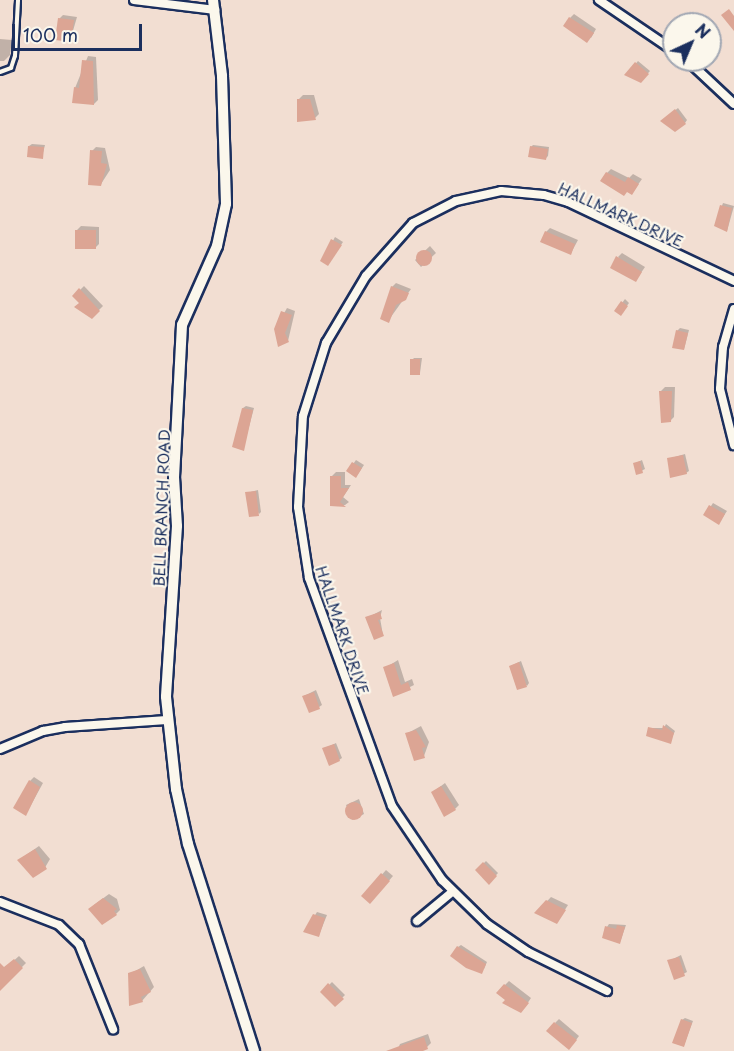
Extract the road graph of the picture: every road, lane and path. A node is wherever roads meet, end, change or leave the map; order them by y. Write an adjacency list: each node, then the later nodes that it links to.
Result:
1 (18, 0): 6 (lane)
2 (134, 0): 4 (street)
3 (598, 0): 5 (street)
4 (214, 5): 12 (street, BELL BRANCH ROAD)
5 (662, 43)
6 (0, 72)
7 (700, 72): 8 (street)
8 (734, 104)
9 (734, 281): 14 (street, HALLMARK DRIVE)
10 (734, 309): 11 (street)
11 (734, 445)
12 (167, 720): 13 (street); 19 (street, BELL BRANCH ROAD)
13 (0, 748)
14 (452, 892): 16 (street); 17 (street, HALLMARK DRIVE)
15 (0, 902): 18 (street)
16 (417, 921)
17 (607, 991)
18 (113, 1029)
19 (254, 1051)

